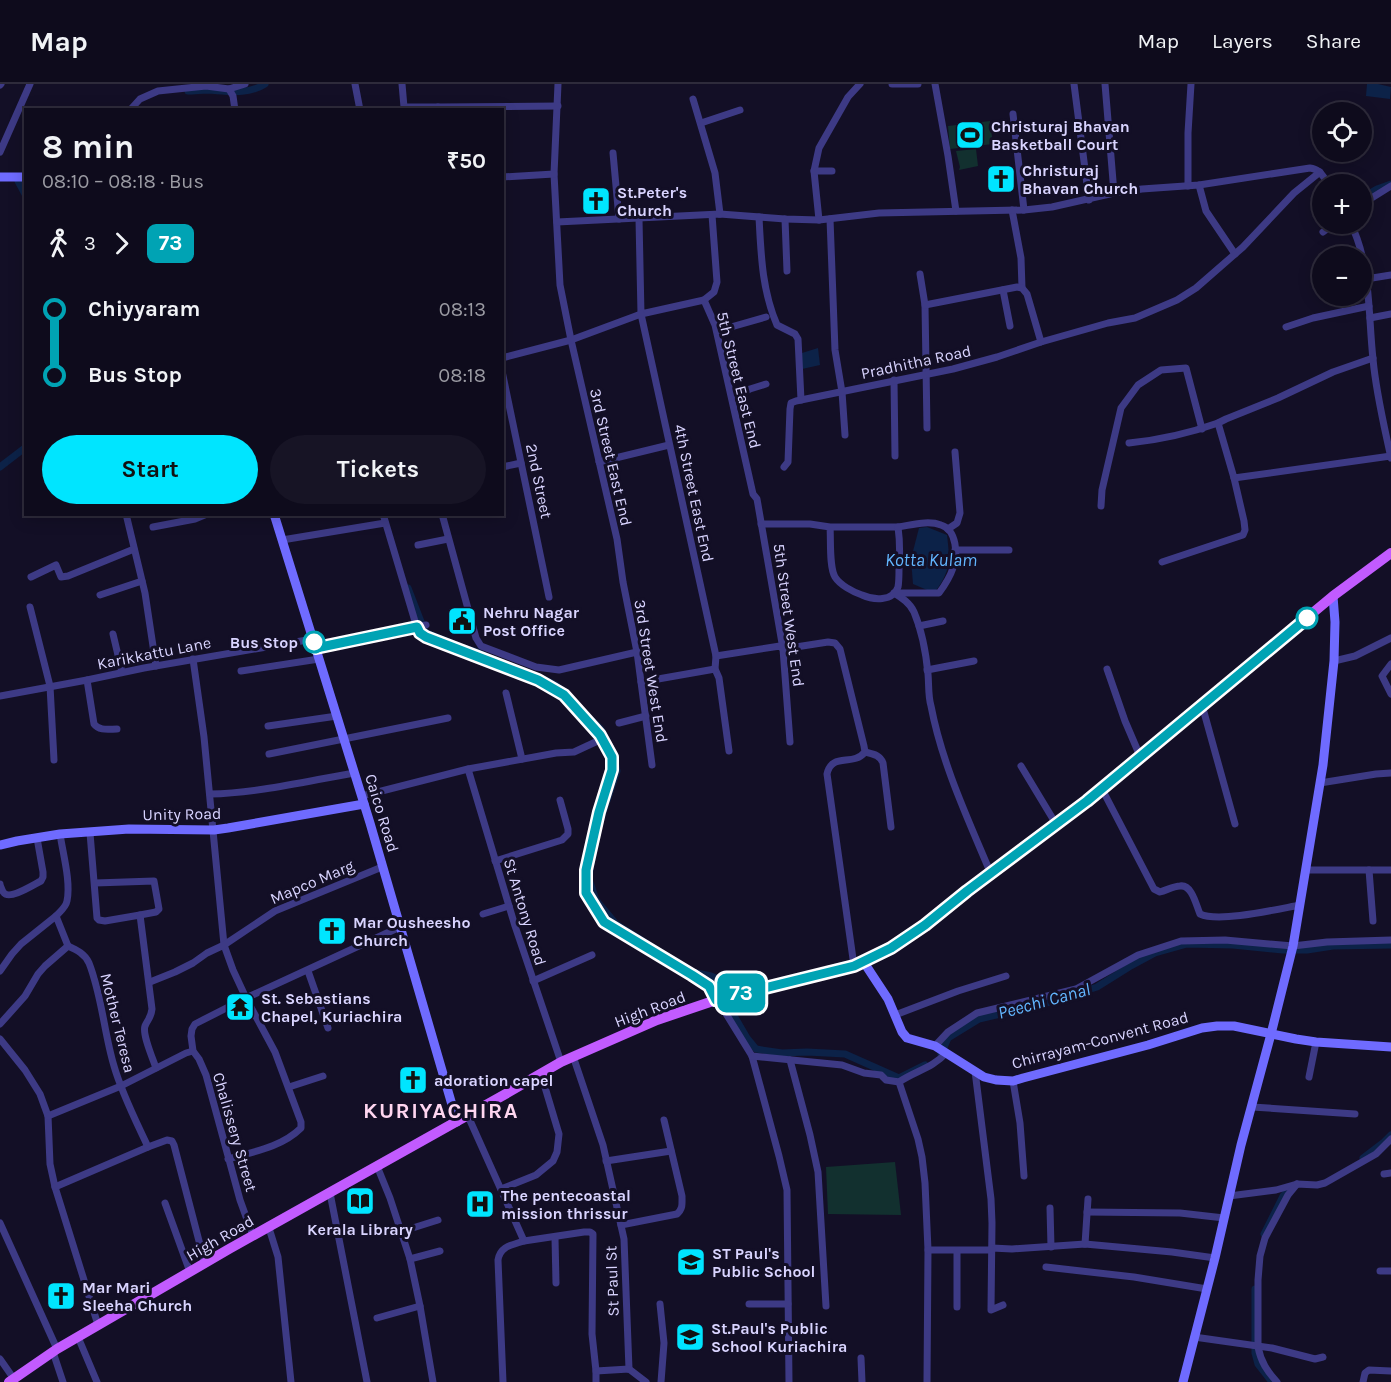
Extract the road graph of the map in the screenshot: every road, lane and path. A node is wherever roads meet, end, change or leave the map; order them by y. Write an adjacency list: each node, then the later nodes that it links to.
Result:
1 (30, 84): 24 (street)
2 (245, 84): 13 (street)
3 (355, 84): 18 (street)
4 (402, 84): 19 (street)
5 (558, 84): 15 (street, 3rd Street East End)
6 (860, 84): 26 (street)
7 (892, 84): 8 (street)
8 (918, 84)
9 (935, 84): 41 (street)
10 (1074, 84): 38 (street)
11 (1105, 84): 36 (street)
12 (1191, 84): 34 (street)
13 (231, 92): 16 (street); 17 (street)
14 (693, 99): 23 (street)
15 (558, 106): 20 (street); 29 (street, 3rd Street East End)
16 (132, 108)
17 (235, 108)
18 (360, 108)
19 (404, 108): 20 (street)
20 (438, 108)
21 (740, 110): 23 (street)
22 (1013, 114): 40 (street)
23 (701, 123): 42 (street)
24 (0, 152)
25 (613, 153): 44 (street)
26 (814, 171): 27 (street); 48 (street)
27 (832, 171)
28 (1320, 172): 33 (street); 50 (street, Pradhitha Road)
29 (554, 174): 32 (street); 49 (street, 3rd Street East End)
30 (0, 177): 31 (street)
31 (24, 177)
32 (504, 177)
33 (1198, 185): 34 (street); 50 (street)
34 (1188, 186): 36 (street)
35 (1391, 186): 37 (street)
36 (1114, 193): 38 (street)
37 (1372, 198)
38 (1089, 200): 40 (street)
39 (1012, 210): 40 (street); 41 (street); 55 (street)
40 (1024, 210)
41 (957, 211): 47 (street)
42 (716, 214): 43 (street); 45 (street); 57 (street)
43 (759, 217): 46 (street); 77 (street)
44 (619, 219): 45 (street); 49 (street)
45 (639, 219): 60 (street, 4th Street East End)
46 (785, 219): 48 (street); 51 (street)
47 (830, 219): 48 (street); 75 (street)
48 (819, 220)
49 (557, 222): 67 (street, 3rd Street East End)
50 (1234, 254): 68 (street, Pradhitha Road)
51 (787, 271)
52 (920, 274): 58 (street)
53 (1391, 275): 54 (street)
54 (1372, 278)
55 (1022, 288): 56 (street); 68 (street)
56 (1003, 290): 58 (street); 64 (street)
57 (704, 300): 60 (street, 5th Street East End); 66 (street, 5th Street East End)
58 (925, 305): 71 (street)
59 (1369, 306): 63 (street); 65 (street)
60 (641, 314): 67 (street); 85 (street, 4th Street East End)
61 (1391, 314): 63 (street)
62 (766, 317): 66 (street)
63 (1370, 318): 70 (street)
64 (1010, 326)
65 (1286, 327)
66 (717, 331): 76 (street, 5th Street East End)
67 (571, 339): 69 (street); 89 (street, 3rd Street East End)
68 (1041, 342): 71 (street, Pradhitha Road)
69 (504, 357)
70 (1373, 358): 79 (street); 80 (street)
71 (925, 374): 72 (street, Pradhitha Road); 81 (street)
72 (894, 380): 75 (street, Pradhitha Road); 87 (street)
73 (504, 381): 90 (street, 2nd Street)
74 (766, 384): 76 (street)
75 (842, 392): 77 (street, Pradhitha Road); 83 (street)
76 (732, 398): 94 (street, 5th Street East End)
77 (801, 400): 92 (street)
78 (1391, 412): 79 (street)
79 (1382, 413): 88 (street)
80 (1218, 423): 82 (street); 93 (street)
81 (927, 428)
82 (1202, 429): 84 (street); 95 (street)
83 (845, 435)
84 (1129, 443)
85 (669, 444): 89 (street); 131 (street, 4th Street East End)
86 (956, 452): 106 (street)
87 (895, 456)
88 (1391, 457): 93 (street)
89 (598, 462): 117 (street, 3rd Street East End)
90 (521, 463): 91 (street); 121 (street, 2nd Street)
91 (504, 467)
92 (784, 467)
93 (1234, 478): 114 (street)
94 (753, 494): 102 (street, 5th Street West End)
95 (1101, 506)
96 (126, 516): 110 (street)
97 (202, 516): 103 (street)
98 (275, 516): 108 (street, Caico Road)
99 (383, 516): 101 (street)
100 (442, 516): 107 (street)
101 (385, 523): 108 (street); 125 (street)
102 (761, 524): 104 (street); 129 (street, 5th Street West End)
103 (153, 527)
104 (830, 527): 105 (street); 118 (street)
105 (898, 527): 106 (street); 118 (street)
106 (948, 529): 111 (street)
107 (448, 539): 109 (street); 130 (street)
108 (282, 540): 128 (street, Caico Road)
109 (418, 545)
110 (134, 549): 115 (street); 116 (street)
111 (955, 550): 112 (street); 118 (street)
112 (1009, 550)
113 (1391, 553): 120 (main road, High Road)
114 (1162, 562)
115 (31, 577)
116 (142, 581): 119 (street); 137 (street)
117 (623, 582): 130 (street, 3rd Street West End)
118 (894, 593): 124 (street)
119 (100, 594)
120 (1333, 596): 135 (street); 150 (main road, High Road)
121 (549, 597)
122 (30, 607): 145 (street)
123 (943, 621): 124 (street)
124 (919, 626): 141 (street)
125 (421, 627): 128 (street, Karikkattu Lane); 158 (street)
126 (113, 634): 142 (street)
127 (1391, 638): 135 (street)
128 (314, 644): 132 (street, Caico Road); 133 (street, Karikkattu Lane)
129 (783, 649): 131 (street); 159 (street, 5th Street West End); 161 (street)
130 (637, 651): 144 (street, 3rd Street West End)
131 (716, 656): 138 (street, 4th Street East End)
132 (319, 659): 140 (street); 151 (street, Caico Road)
133 (192, 660): 137 (street, Karikkattu Lane); 173 (street)
134 (974, 661): 141 (street)
135 (1334, 661): 171 (street)
136 (1391, 664): 148 (street)
137 (156, 666): 142 (street, Karikkattu Lane)
138 (715, 669): 144 (street); 160 (street, 4th Street East End)
139 (1107, 669): 163 (street)
140 (241, 670)
141 (927, 670): 189 (street)
142 (122, 672): 143 (street, Karikkattu Lane)
143 (87, 680): 145 (street, Karikkattu Lane); 156 (street)
144 (641, 682): 152 (street, 3rd Street West End)
145 (50, 686): 149 (street, Karikkattu Lane); 165 (street)
146 (0, 687): 149 (street)
147 (506, 693): 164 (street)
148 (1391, 694)
149 (1, 695)
150 (1202, 705): 163 (main road, High Road); 177 (street)
151 (337, 716): 155 (street); 157 (street, Caico Road)
152 (646, 716): 154 (street); 166 (street, 3rd Street West End)
153 (448, 718): 157 (street)
154 (619, 723)
155 (268, 726)
156 (117, 729)
157 (344, 739): 162 (street); 169 (street, Caico Road)
158 (603, 739): 164 (street); 211 (street)
159 (790, 742)
160 (729, 751)
161 (865, 752): 178 (street); 204 (street)
162 (269, 754)
163 (1140, 756): 172 (main road, High Road)
164 (522, 759): 168 (street)
165 (54, 760)
166 (652, 765)
167 (1021, 766): 176 (street)
168 (468, 769): 174 (street); 184 (street, St Antony Road)
169 (354, 773): 173 (street); 174 (street, Caico Road)
170 (1391, 773): 171 (street)
171 (1320, 783): 186 (street)
172 (1102, 789): 176 (main road, High Road); 192 (street)
173 (210, 794): 179 (street)
174 (363, 800): 179 (street, Unity Road); 185 (street, Caico Road)
175 (560, 800): 184 (street)
176 (1056, 824): 189 (main road, High Road)
177 (1235, 824)
178 (891, 827)
179 (214, 830): 180 (street, Unity Road); 200 (street)
180 (90, 833): 181 (street, Unity Road); 190 (street)
181 (60, 834): 182 (street, Unity Road); 196 (street)
182 (37, 838): 183 (street, Unity Road); 191 (street)
183 (0, 845)
184 (495, 861): 193 (street, St Antony Road)
185 (382, 867): 198 (street, Caico Road); 200 (street, Mapco Marg)
186 (1306, 870): 187 (street); 192 (street)
187 (1369, 870): 188 (street); 197 (street)
188 (1391, 870)
189 (991, 874): 204 (main road, High Road)
190 (95, 883): 194 (street); 194 (street)
191 (0, 884)
192 (1300, 905): 202 (street)
193 (509, 906): 195 (street); 208 (street, St Antony Road)
194 (140, 915): 209 (street)
195 (483, 915)
196 (56, 916): 201 (street); 205 (street)
197 (1373, 921)
198 (400, 927): 206 (street); 239 (street, Caico Road)
199 (1391, 940): 202 (street)
200 (224, 945): 209 (street, Mapco Marg); 210 (street)
201 (68, 946): 213 (street); 232 (street, Mother Teresa)
202 (1292, 949): 215 (street); 219 (street)
203 (592, 955): 208 (street)
204 (859, 964): 211 (main road, High Road); 212 (street, Chirrayam-Convent Road)
205 (0, 971)
206 (308, 971): 210 (street); 214 (street)
207 (1006, 976): 212 (street)
208 (533, 981): 224 (street, St Antony Road)
209 (150, 982): 225 (street)
210 (246, 999): 220 (street); 233 (street)
211 (716, 1000): 221 (main road, High Road); 222 (street)
212 (895, 1015): 219 (street, Chirrayam-Convent Road)
213 (0, 1024)
214 (328, 1028)
215 (1271, 1034): 217 (street, Chirrayam-Convent Road); 230 (street, Chirrayam-Convent Road); 234 (street)
216 (0, 1039): 236 (street)
217 (1316, 1042): 218 (street, Chirrayam-Convent Road); 229 (street)
218 (1391, 1047)
219 (941, 1050): 226 (street, Chirrayam-Convent Road); 231 (street)
220 (193, 1051): 225 (street); 243 (street, Chalissery Street)
221 (573, 1056): 224 (main road, High Road); 244 (street, St Paul St)
222 (752, 1056): 223 (street); 282 (street)
223 (790, 1060): 231 (street); 285 (street)
224 (561, 1062): 227 (main road, High Road)
225 (156, 1068): 232 (street)
226 (975, 1071): 230 (street, Chirrayam-Convent Road); 267 (street)
227 (542, 1074): 237 (main road, High Road); 249 (street)
228 (323, 1076): 233 (street)
229 (1309, 1077)
230 (1012, 1081): 246 (street)
231 (899, 1082): 268 (street)
232 (121, 1086): 236 (street); 241 (street, Mother Teresa)
233 (289, 1087): 243 (street)
234 (1252, 1107): 235 (street); 251 (street)
235 (1355, 1114)
236 (48, 1116): 248 (street)
237 (468, 1116): 239 (main road, High Road); 249 (street)
238 (664, 1120): 242 (street)
239 (457, 1122): 245 (main road, High Road)
240 (1391, 1139): 247 (street)
241 (148, 1147): 248 (street); 273 (street)
242 (671, 1151): 244 (street); 259 (street)
243 (228, 1159): 262 (street, Chalissery Street)
244 (606, 1161): 259 (street, St Paul St)
245 (377, 1166): 250 (main road, High Road); 261 (street)
246 (1024, 1176)
247 (1298, 1184): 251 (street); 291 (street)
248 (55, 1187): 288 (street)
249 (501, 1189): 264 (street)
250 (330, 1193): 260 (main road, High Road); 303 (street)
251 (1229, 1196): 256 (street)
252 (1088, 1198): 255 (street)
253 (165, 1203): 277 (street)
254 (1050, 1208): 266 (street)
255 (1087, 1212): 256 (street); 265 (street)
256 (1224, 1218): 271 (street)
257 (438, 1220): 261 (street)
258 (0, 1222): 292 (street)
259 (621, 1225): 296 (street, St Paul St)
260 (268, 1227): 262 (main road, High Road); 302 (street)
261 (400, 1232): 272 (street)
262 (253, 1236): 273 (main road, High Road)
263 (555, 1238): 264 (street); 278 (street); 297 (street)
264 (524, 1241): 305 (street)
265 (1085, 1244): 266 (street); 271 (street)
266 (1051, 1247): 267 (street)
267 (992, 1249): 270 (street); 283 (street)
268 (928, 1250): 270 (street); 311 (street)
269 (440, 1251): 272 (street)
270 (957, 1251): 286 (street)
271 (1215, 1258): 279 (street)
272 (410, 1259): 284 (street)
273 (205, 1264): 277 (main road, High Road)
274 (1046, 1267): 279 (street)
275 (1380, 1271): 276 (street)
276 (1391, 1271)
277 (190, 1272): 288 (main road, High Road)
278 (556, 1283)
279 (1207, 1289): 290 (street)
280 (660, 1304): 308 (street)
281 (749, 1304): 282 (street)
282 (788, 1304): 309 (street)
283 (1003, 1305)
284 (420, 1306): 287 (street); 304 (street)
285 (826, 1306)
286 (957, 1307)
287 (376, 1318)
288 (98, 1325): 289 (main road, High Road)
289 (78, 1337): 292 (main road, High Road); 301 (street)
290 (1194, 1337): 291 (street); 312 (street)
291 (1254, 1346): 293 (street); 313 (street)
292 (55, 1351): 299 (main road, High Road); 300 (street)
293 (1323, 1357)
294 (861, 1358): 310 (street)
295 (0, 1359): 299 (street)
296 (629, 1369): 297 (street); 307 (street)
297 (596, 1371): 306 (street)
298 (1391, 1371): 314 (street)
299 (11, 1380)
300 (63, 1382)
301 (97, 1382)
302 (291, 1382)
303 (367, 1382)
304 (433, 1382)
305 (503, 1382)
306 (596, 1382)
307 (646, 1382)
308 (661, 1382)
309 (789, 1382)
310 (862, 1382)
311 (927, 1382)
312 (1183, 1382)
313 (1276, 1382)
314 (1363, 1382)

